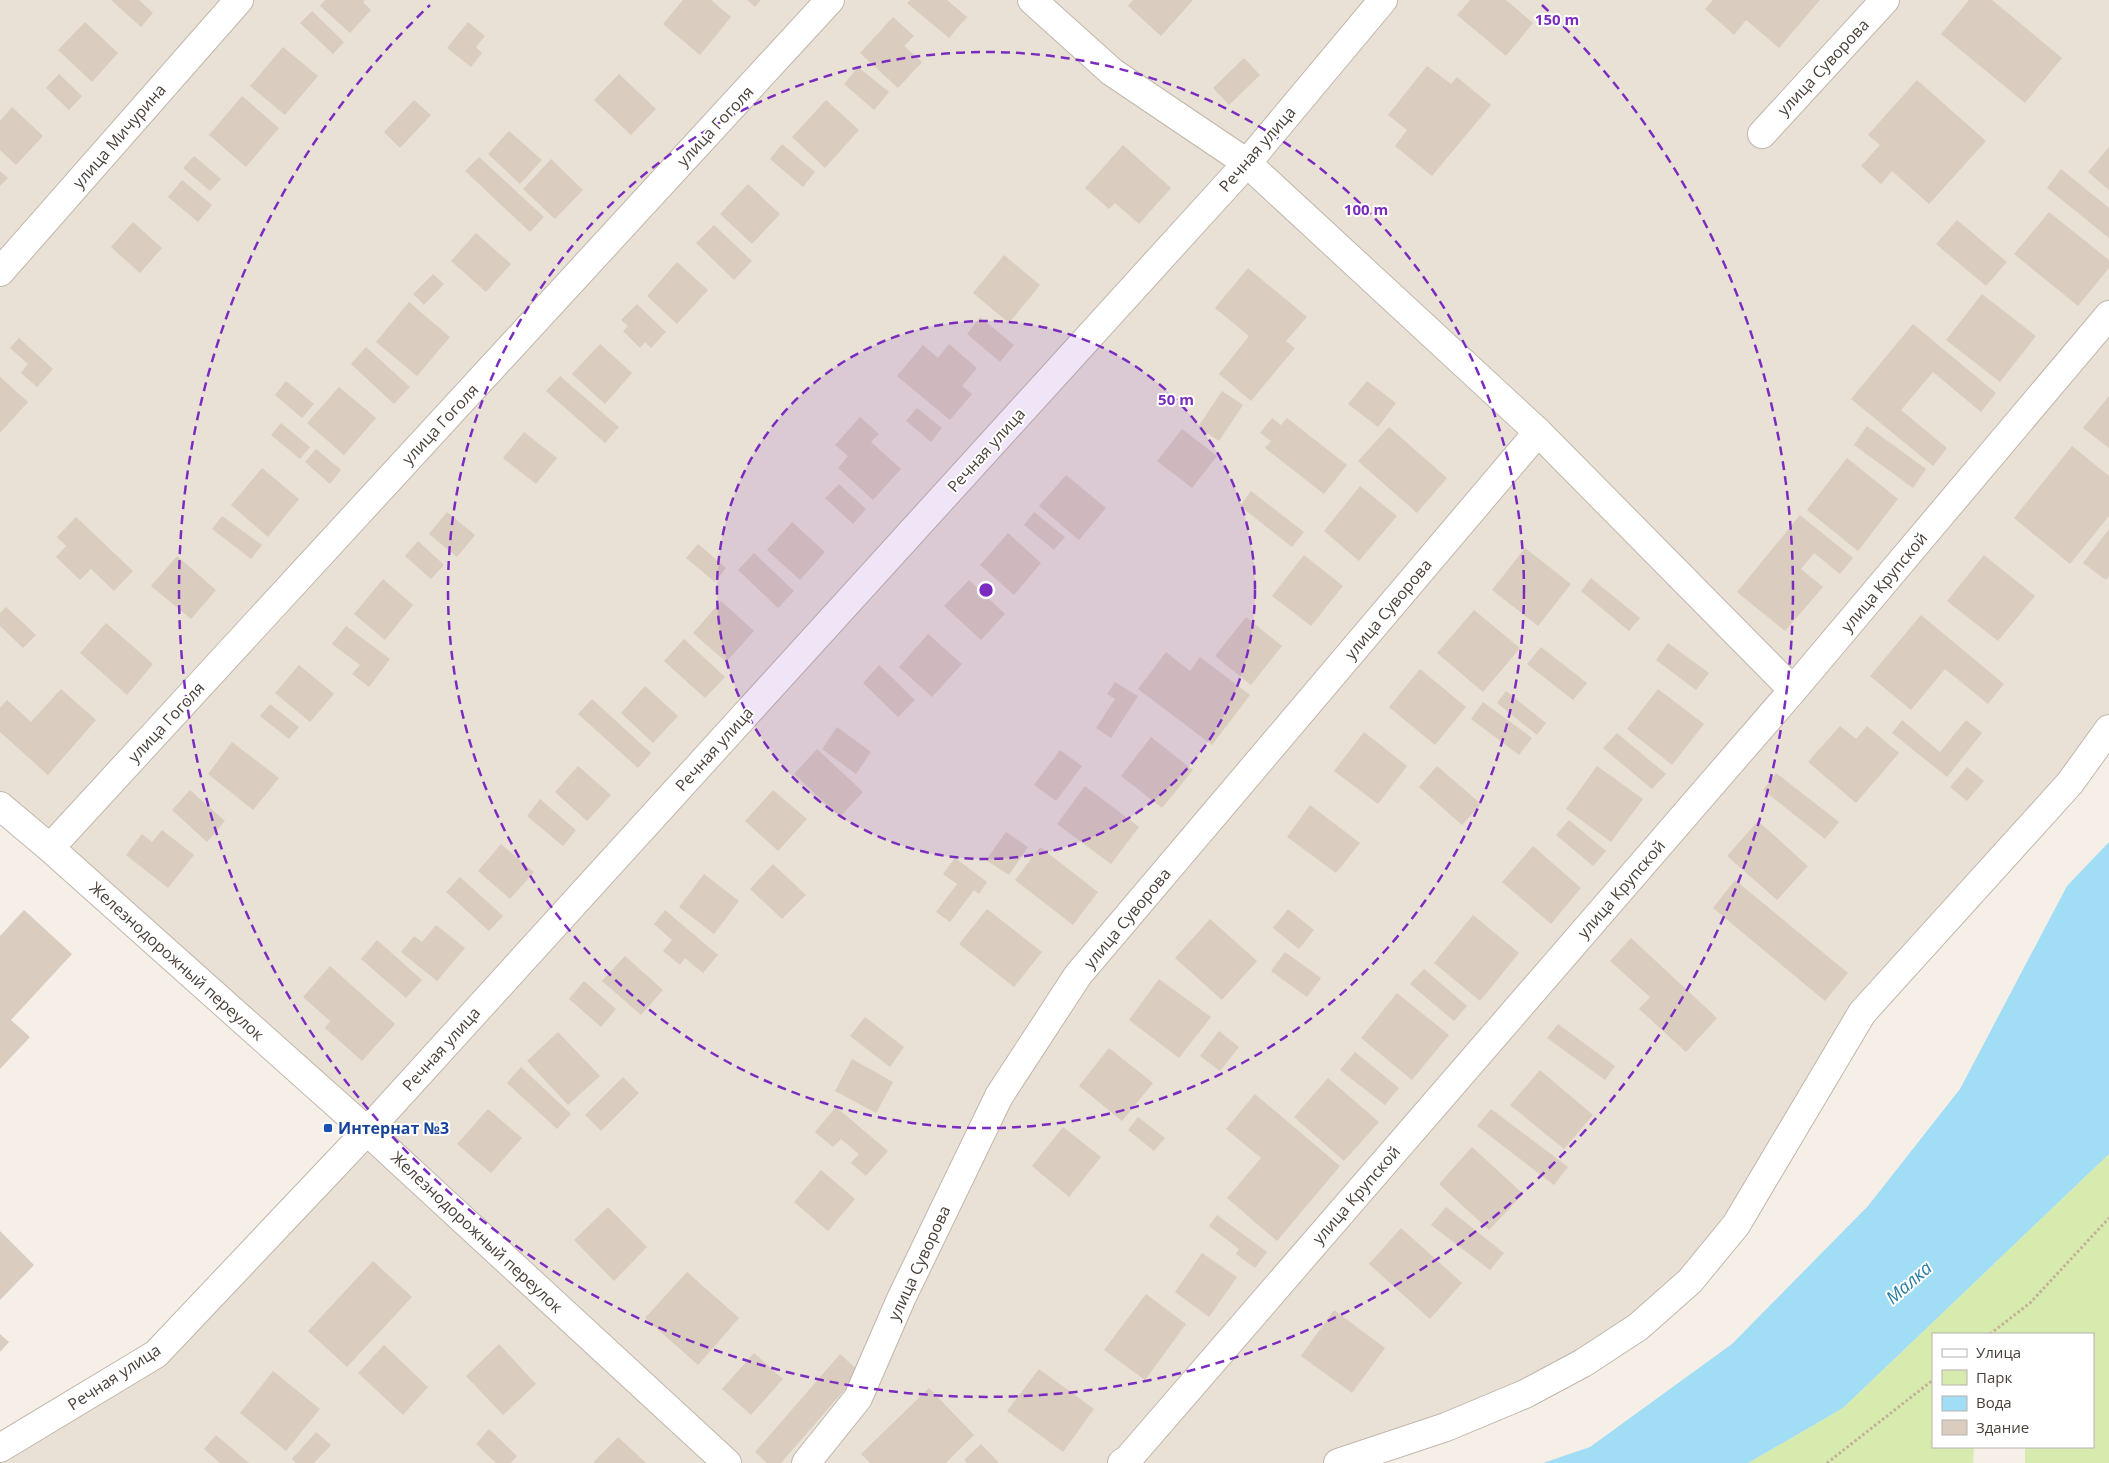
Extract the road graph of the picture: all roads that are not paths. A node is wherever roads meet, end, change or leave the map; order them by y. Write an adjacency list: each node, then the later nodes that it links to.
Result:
1 (239, 0): 8 (street, улица Мичурина)
2 (830, 0): 14 (street, улица Гоголя)
3 (1032, 0): 7 (street)
4 (1383, 0): 7 (street, Речная улица)
5 (1885, 0): 6 (street, улица Суворова)
6 (1762, 134)
7 (1247, 163): 10 (street); 15 (street, Речная улица)
8 (0, 272)
9 (2109, 315): 11 (street, улица Крупской)
10 (1538, 432): 11 (street); 19 (street, улица Суворова)
11 (1793, 690): 17 (street, улица Крупской)
12 (2109, 729): 20 (street)
13 (0, 806): 14 (street, Железнодорожный переулок)
14 (50, 848): 15 (street, Железнодорожный переулок)
15 (367, 1131): 16 (street, Речная улица); 18 (street, Железнодорожный переулок)
16 (0, 1448)
17 (1130, 1462)
18 (728, 1463)
19 (806, 1463)
20 (1338, 1463)

